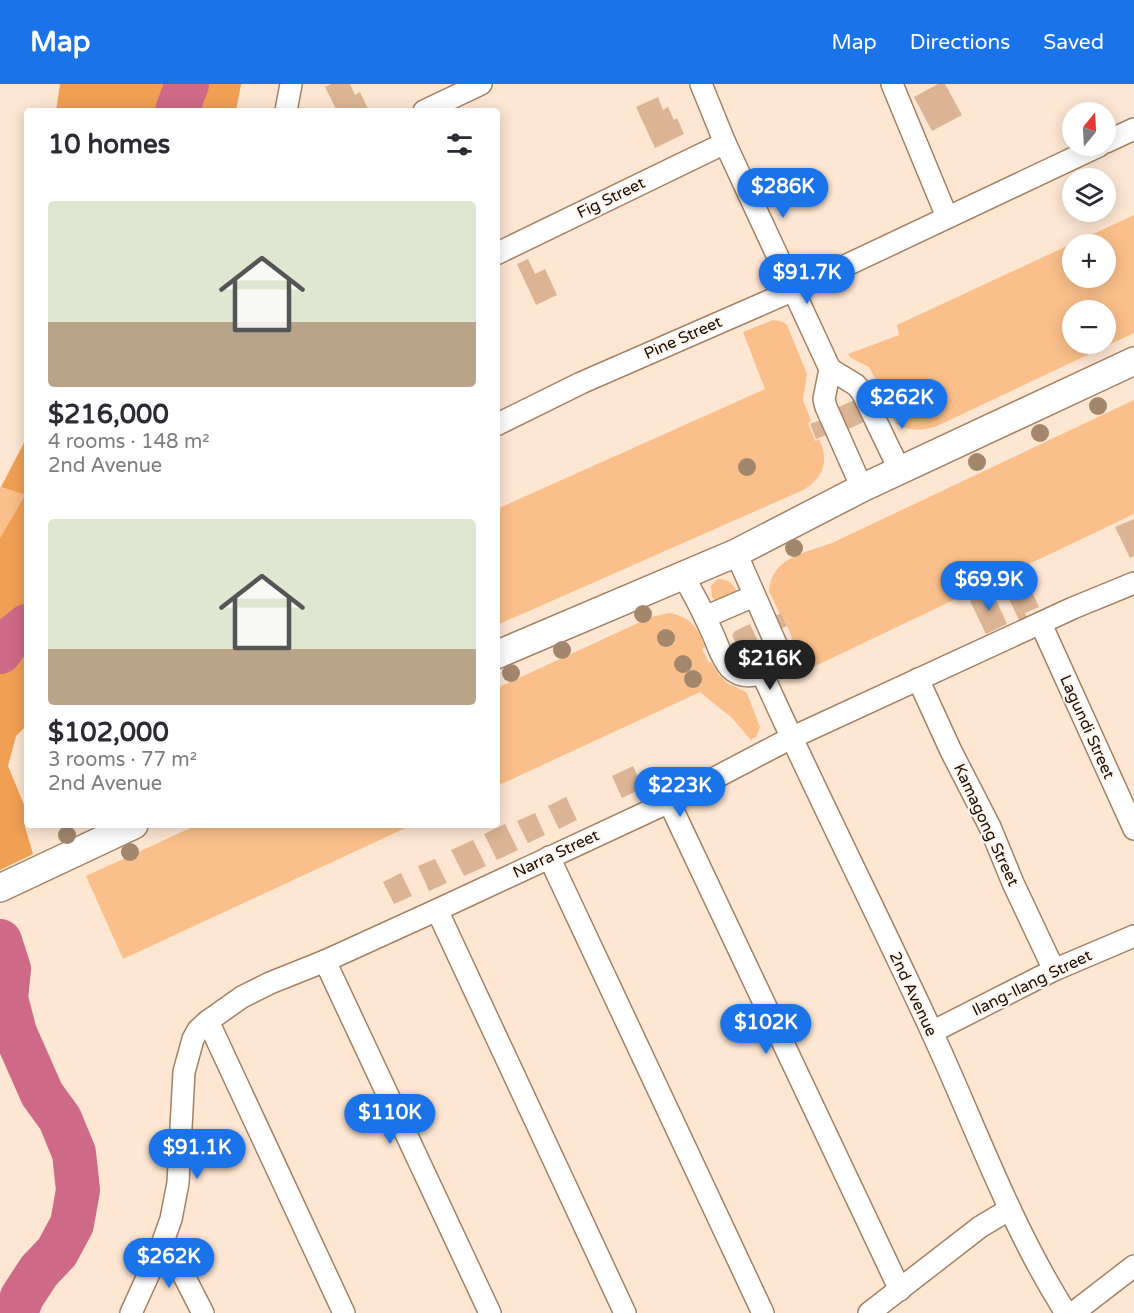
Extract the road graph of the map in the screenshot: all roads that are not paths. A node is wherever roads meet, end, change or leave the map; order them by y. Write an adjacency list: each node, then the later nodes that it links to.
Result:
1 (291, 84): 5 (street)
2 (481, 84): 6 (street)
3 (701, 84): 9 (street)
4 (892, 84): 11 (street)
5 (287, 108)
6 (430, 108)
7 (1134, 129): 8 (street)
8 (1116, 137)
9 (725, 143): 12 (street, Fig Street); 13 (street)
10 (1078, 156): 11 (street, Pine Street)
11 (947, 217): 13 (street, Pine Street)
12 (500, 252)
13 (794, 290): 15 (street); 16 (street, Pine Street)
14 (1134, 361): 17 (street)
15 (830, 369): 17 (street); 18 (street)
16 (500, 422)
17 (900, 471): 18 (street)
18 (862, 488): 19 (street)
19 (736, 553): 20 (street); 22 (street)
20 (683, 576): 23 (street); 25 (street)
21 (1134, 583): 24 (street, Narra Street)
22 (754, 596): 23 (street); 26 (street)
23 (705, 617): 26 (street)
24 (1041, 624): 27 (street, Narra Street); 31 (street, Lagundi Street)
25 (500, 653)
26 (762, 673): 28 (street, 2nd Avenue)
27 (918, 680): 28 (street, Narra Street); 37 (street, Kamagong Street)
28 (791, 738): 29 (street, Narra Street); 39 (street, 2nd Avenue)
29 (669, 801): 32 (street, Narra Street); 43 (street)
30 (128, 828): 33 (street)
31 (1134, 829)
32 (549, 857): 34 (street, Narra Street); 49 (street)
33 (0, 888)
34 (437, 910): 36 (street, Narra Street); 48 (street)
35 (1134, 936): 37 (street, Ilang-Ilang Street)
36 (325, 961): 38 (street, Narra Street); 47 (street)
37 (1054, 970): 39 (street, Ilang-Ilang Street)
38 (208, 1021): 41 (street); 46 (street)
39 (932, 1032): 40 (street, 2nd Avenue)
40 (1010, 1209): 43 (street); 51 (street, 2nd Avenue)
41 (161, 1247): 44 (street); 45 (street)
42 (1134, 1266): 52 (street)
43 (900, 1290): 50 (street)
44 (131, 1313)
45 (203, 1313)
46 (344, 1313)
47 (490, 1313)
48 (625, 1313)
49 (763, 1313)
50 (868, 1313)
51 (1066, 1313)
52 (1073, 1313)

